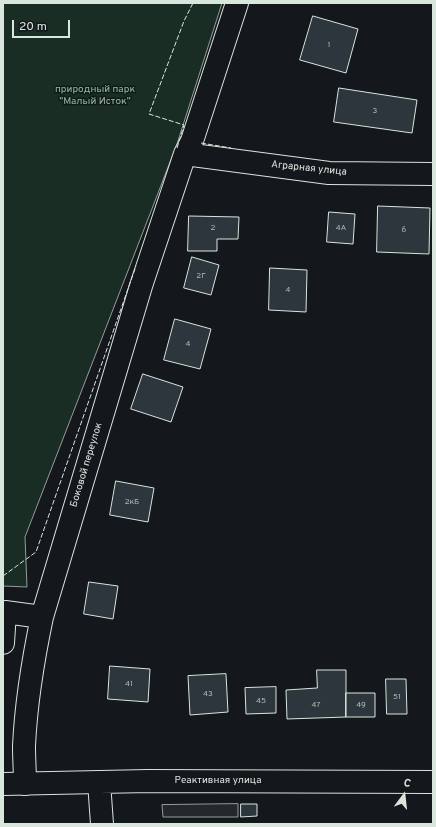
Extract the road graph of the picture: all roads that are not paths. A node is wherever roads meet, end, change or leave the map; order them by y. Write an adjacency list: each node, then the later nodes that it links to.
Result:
1 (237, 3): 2 (street, Боковой переулок)
2 (185, 154): 3 (street, Аграрная улица); 4 (street, Боковой переулок)
3 (433, 174)
4 (42, 617): 5 (street); 9 (street, Боковой переулок)
5 (3, 643)
6 (99, 782): 7 (street, Реактивная улица); 9 (street, Реактивная улица); 10 (street)
7 (433, 782)
8 (3, 784): 9 (street, Реактивная улица)
9 (25, 784)
10 (102, 824)

